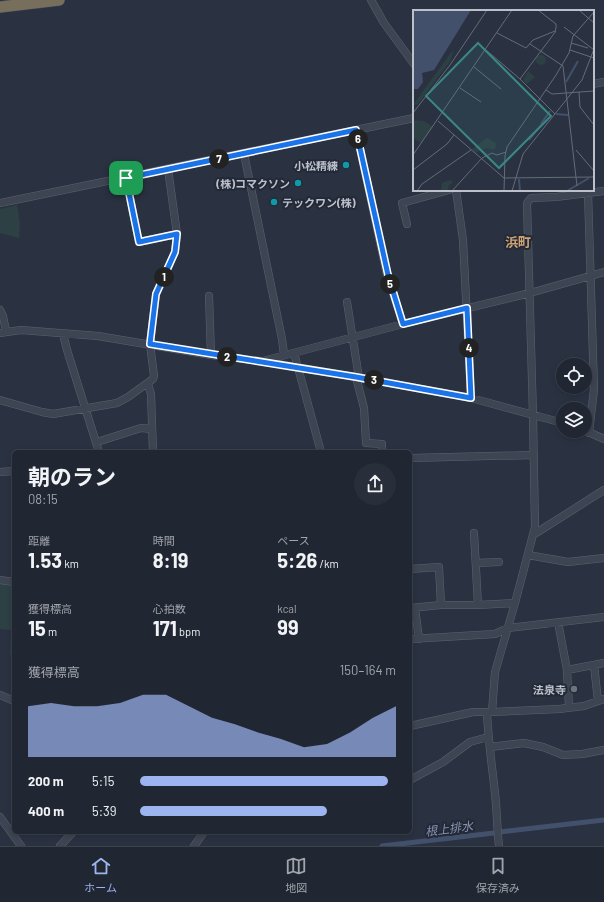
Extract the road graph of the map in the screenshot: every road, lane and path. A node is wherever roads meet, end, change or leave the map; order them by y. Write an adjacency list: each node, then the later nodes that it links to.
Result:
1 (59, 0): 3 (highway)
2 (371, 0): 4 (street)
3 (0, 7)
4 (413, 63)
5 (604, 82): 6 (street)
6 (594, 84)
7 (413, 118): 8 (street)
8 (356, 130): 9 (street); 26 (street)
9 (244, 154): 10 (street); 33 (street)
10 (168, 169): 11 (street); 18 (street)
11 (126, 178): 16 (street); 18 (street)
12 (445, 191): 17 (street)
13 (456, 191): 24 (street)
14 (604, 191): 15 (street)
15 (588, 192): 20 (street); 21 (street)
16 (0, 203)
17 (407, 224)
18 (177, 234): 30 (street)
19 (604, 272): 20 (street)
20 (591, 276): 21 (street); 40 (street)
21 (530, 293): 24 (street); 42 (street)
22 (209, 296): 32 (street)
23 (347, 302): 29 (street)
24 (467, 308): 26 (street); 38 (street)
25 (0, 310): 27 (street)
26 (403, 324): 29 (street)
27 (3, 332): 28 (street)
28 (63, 334): 30 (street); 41 (street)
29 (353, 337): 31 (street); 36 (street)
30 (150, 344): 32 (street); 37 (street)
31 (294, 353): 33 (street); 35 (street)
32 (211, 355): 34 (street)
33 (284, 355): 34 (street)
34 (260, 361): 35 (street)
35 (298, 368): 36 (street); 50 (street)
36 (358, 377): 38 (street); 51 (street)
37 (148, 384): 41 (street); 44 (street)
38 (471, 398): 42 (street)
39 (0, 400): 41 (street)
40 (592, 402)
41 (86, 408): 47 (street)
42 (534, 416): 43 (street); 52 (street)
43 (556, 421)
44 (152, 429): 47 (street); 49 (street)
45 (592, 434): 46 (street)
46 (604, 440)
47 (97, 442): 48 (street)
48 (99, 450)
49 (153, 450)
50 (320, 450)
51 (382, 450)
52 (534, 455): 53 (street); 58 (street)
53 (412, 458)
54 (12, 471): 55 (street)
55 (0, 472)
56 (604, 490): 58 (street)
57 (474, 533): 62 (street)
58 (533, 535): 59 (street)
59 (528, 556): 60 (street); 66 (street)
60 (604, 558)
61 (499, 562): 62 (street)
62 (476, 563): 68 (street)
63 (412, 569): 67 (street)
64 (0, 580): 65 (street)
65 (12, 582)
66 (515, 603): 68 (street); 72 (street)
67 (441, 605): 68 (street); 69 (street)
68 (478, 605)
69 (413, 608): 74 (street)
70 (604, 617): 71 (street)
71 (558, 622): 72 (street); 77 (street)
72 (508, 628): 74 (street); 82 (street)
73 (412, 639): 74 (street)
74 (418, 639)
75 (604, 663): 76 (street)
76 (594, 665): 77 (street); 80 (street)
77 (567, 670): 81 (street)
78 (0, 695): 79 (street)
79 (12, 700)
80 (601, 700): 81 (street)
81 (570, 707): 82 (street)
82 (489, 712): 83 (street); 84 (street)
83 (412, 726)
84 (488, 737): 85 (street); 87 (street)
85 (490, 747): 86 (street); 96 (street)
86 (604, 750)
87 (412, 779)
88 (0, 817): 90 (street)
89 (12, 834): 93 (street)
90 (12, 834)
91 (71, 834): 94 (street)
92 (203, 834): 95 (street)
93 (21, 846)
94 (60, 846)
95 (194, 846)
96 (499, 846)

